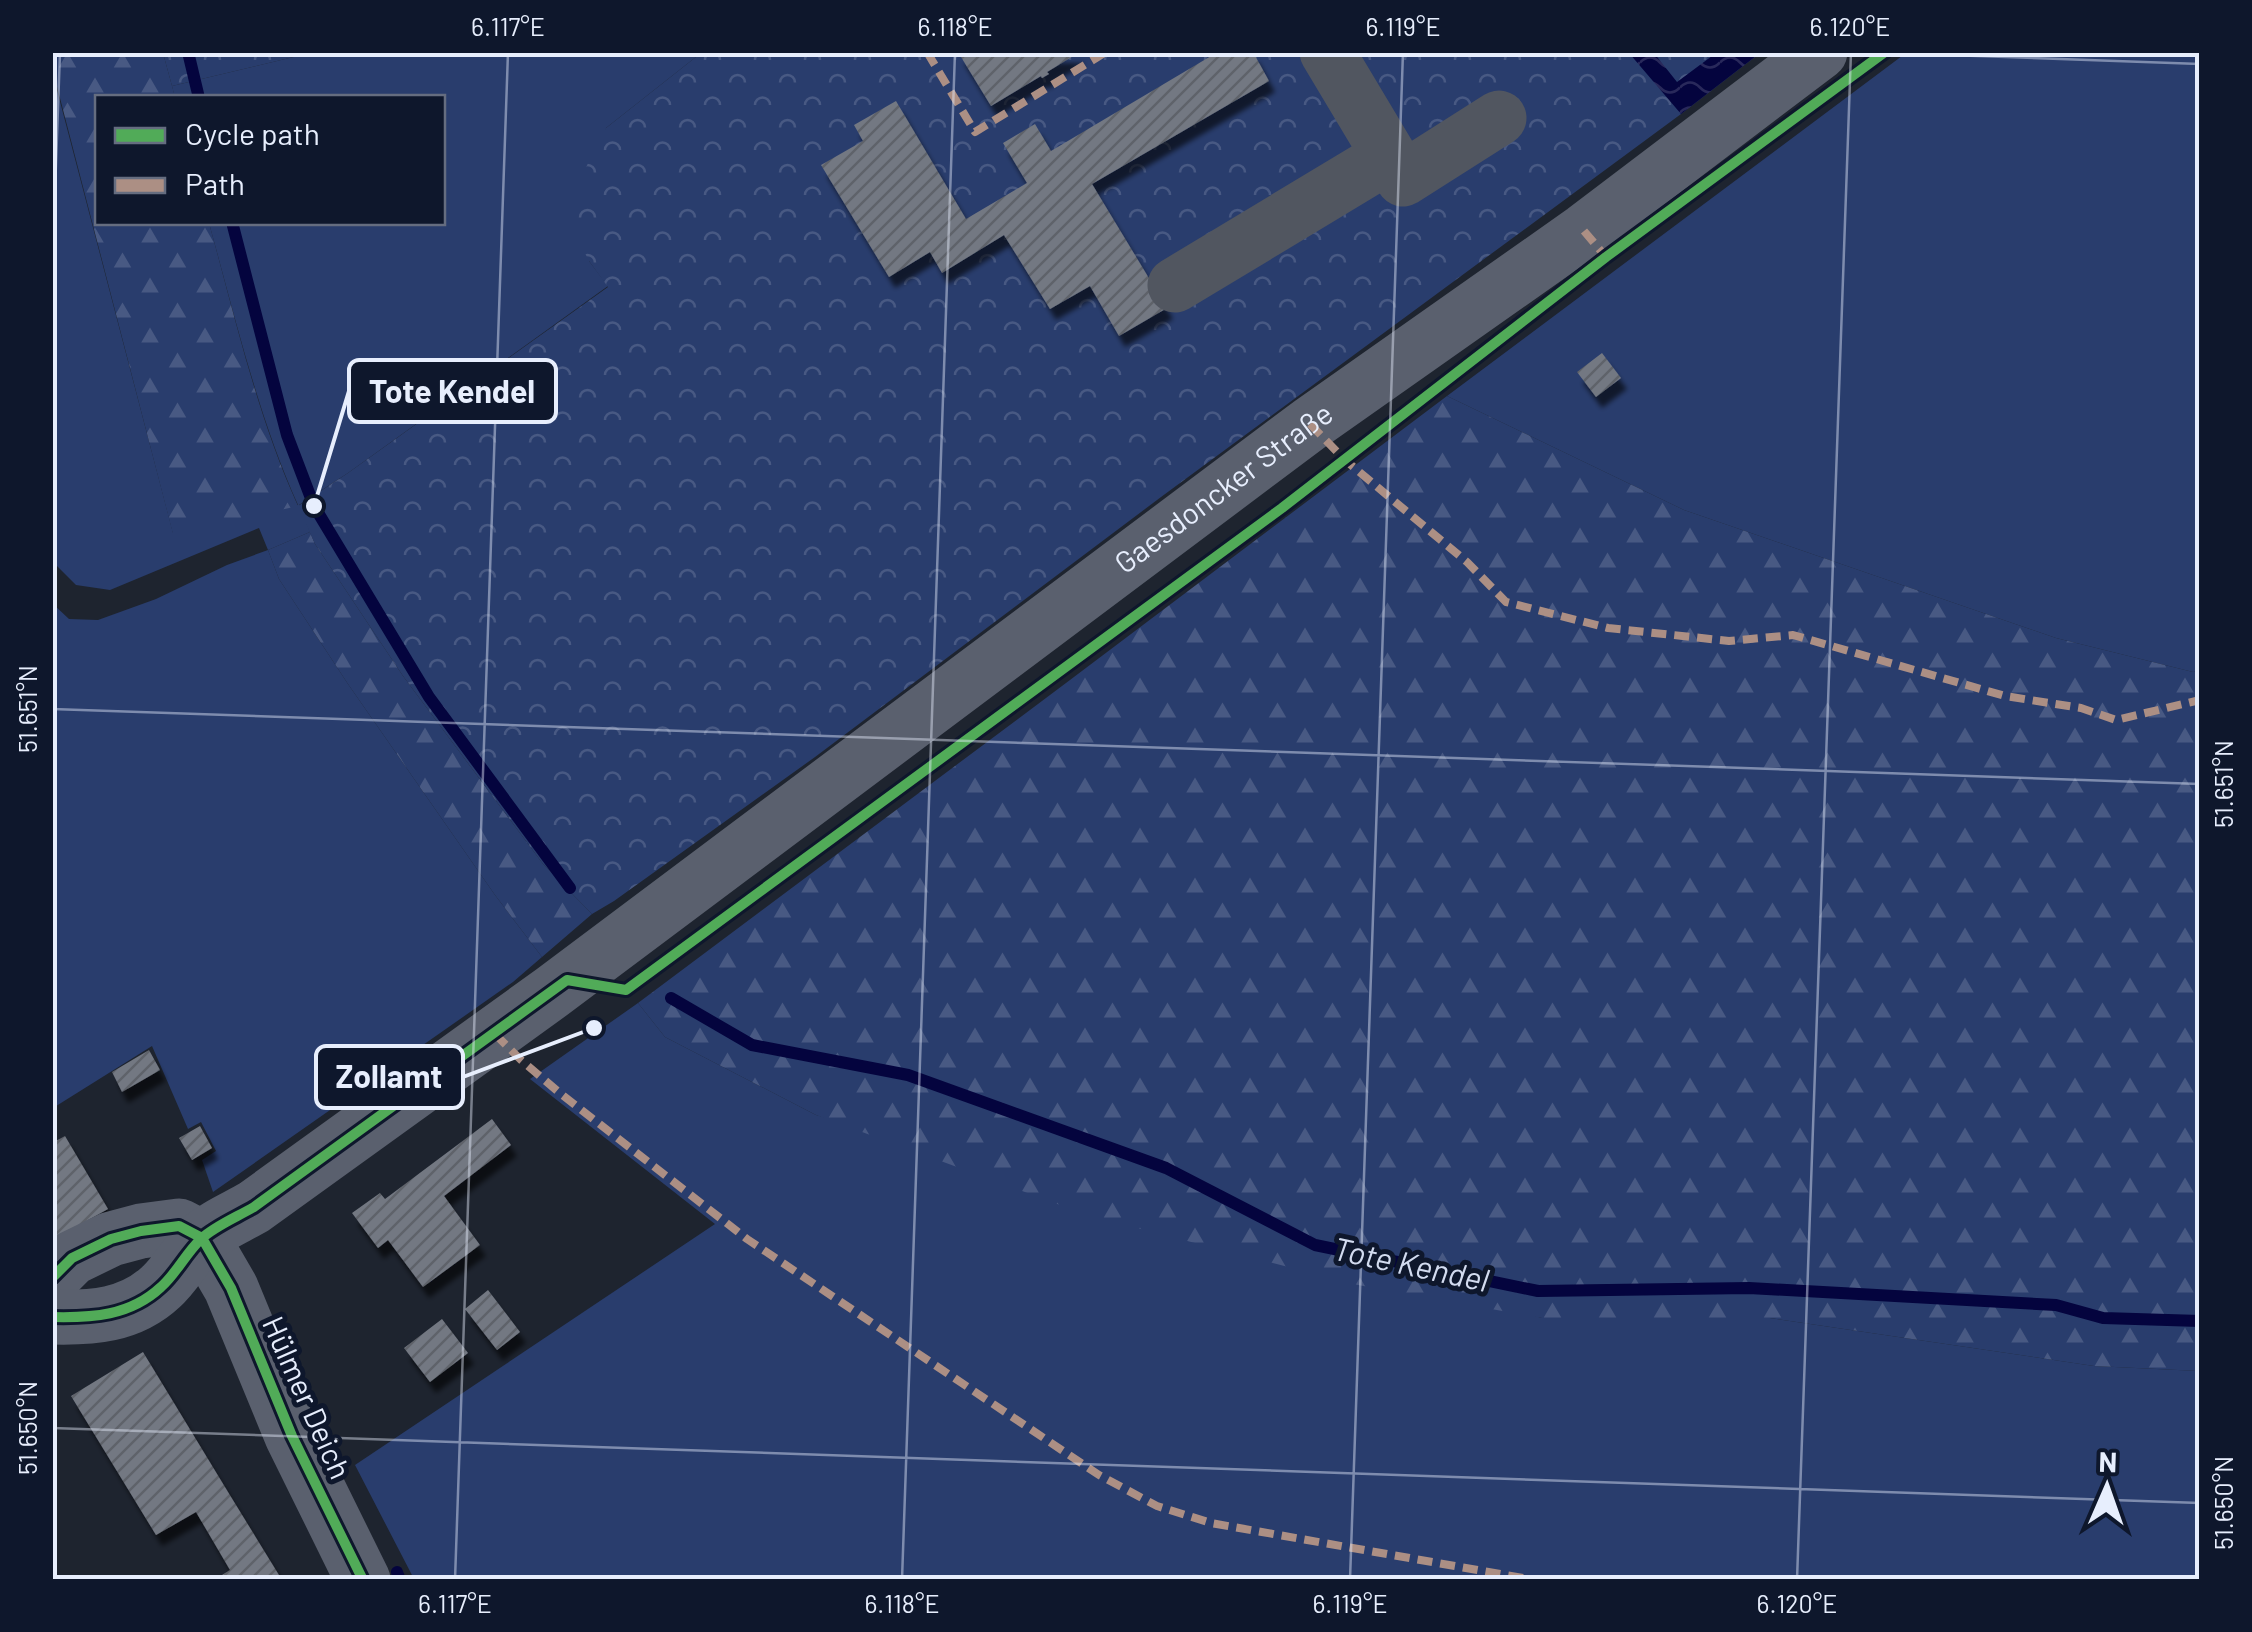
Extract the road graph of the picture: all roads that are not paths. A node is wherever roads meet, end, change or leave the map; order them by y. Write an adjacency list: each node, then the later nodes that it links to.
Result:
1 (1327, 52): 4 (lane)
2 (1820, 52): 6 (main road, Gaesdoncker Straße)
3 (1499, 118): 4 (lane)
4 (1389, 156): 5 (lane)
5 (1175, 285)
6 (202, 1238): 7 (main road); 8 (main road, Gaesdoncker Straße); 9 (main road, Hülmer Deich)
7 (52, 1278)
8 (52, 1318)
9 (363, 1580)

